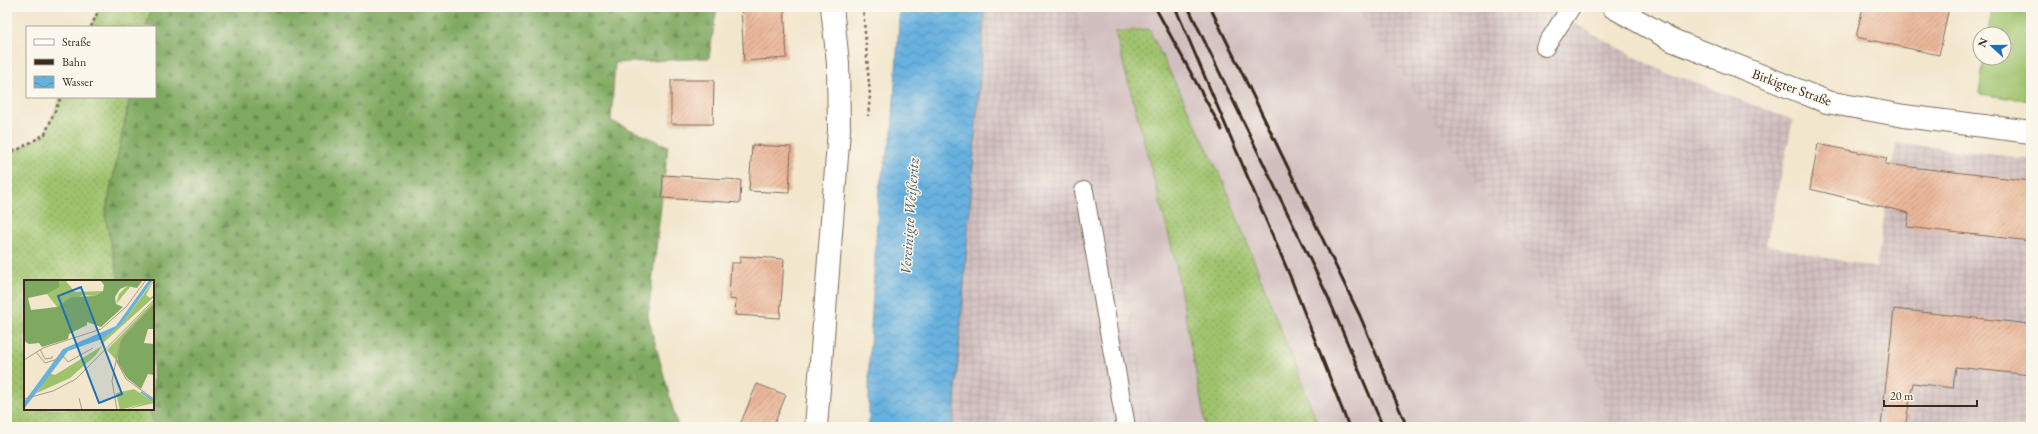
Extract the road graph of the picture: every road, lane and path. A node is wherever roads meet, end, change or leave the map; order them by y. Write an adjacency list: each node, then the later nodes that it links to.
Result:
1 (100, 7): 5 (path)
2 (832, 7): 11 (street)
3 (1571, 7): 6 (lane)
4 (1613, 7): 8 (street, Birkigter Straße)
5 (91, 26)
6 (1545, 47)
7 (61, 98): 9 (path)
8 (2031, 132)
9 (7, 153)
10 (1084, 191): 12 (lane)
11 (816, 427)
12 (1126, 427)

